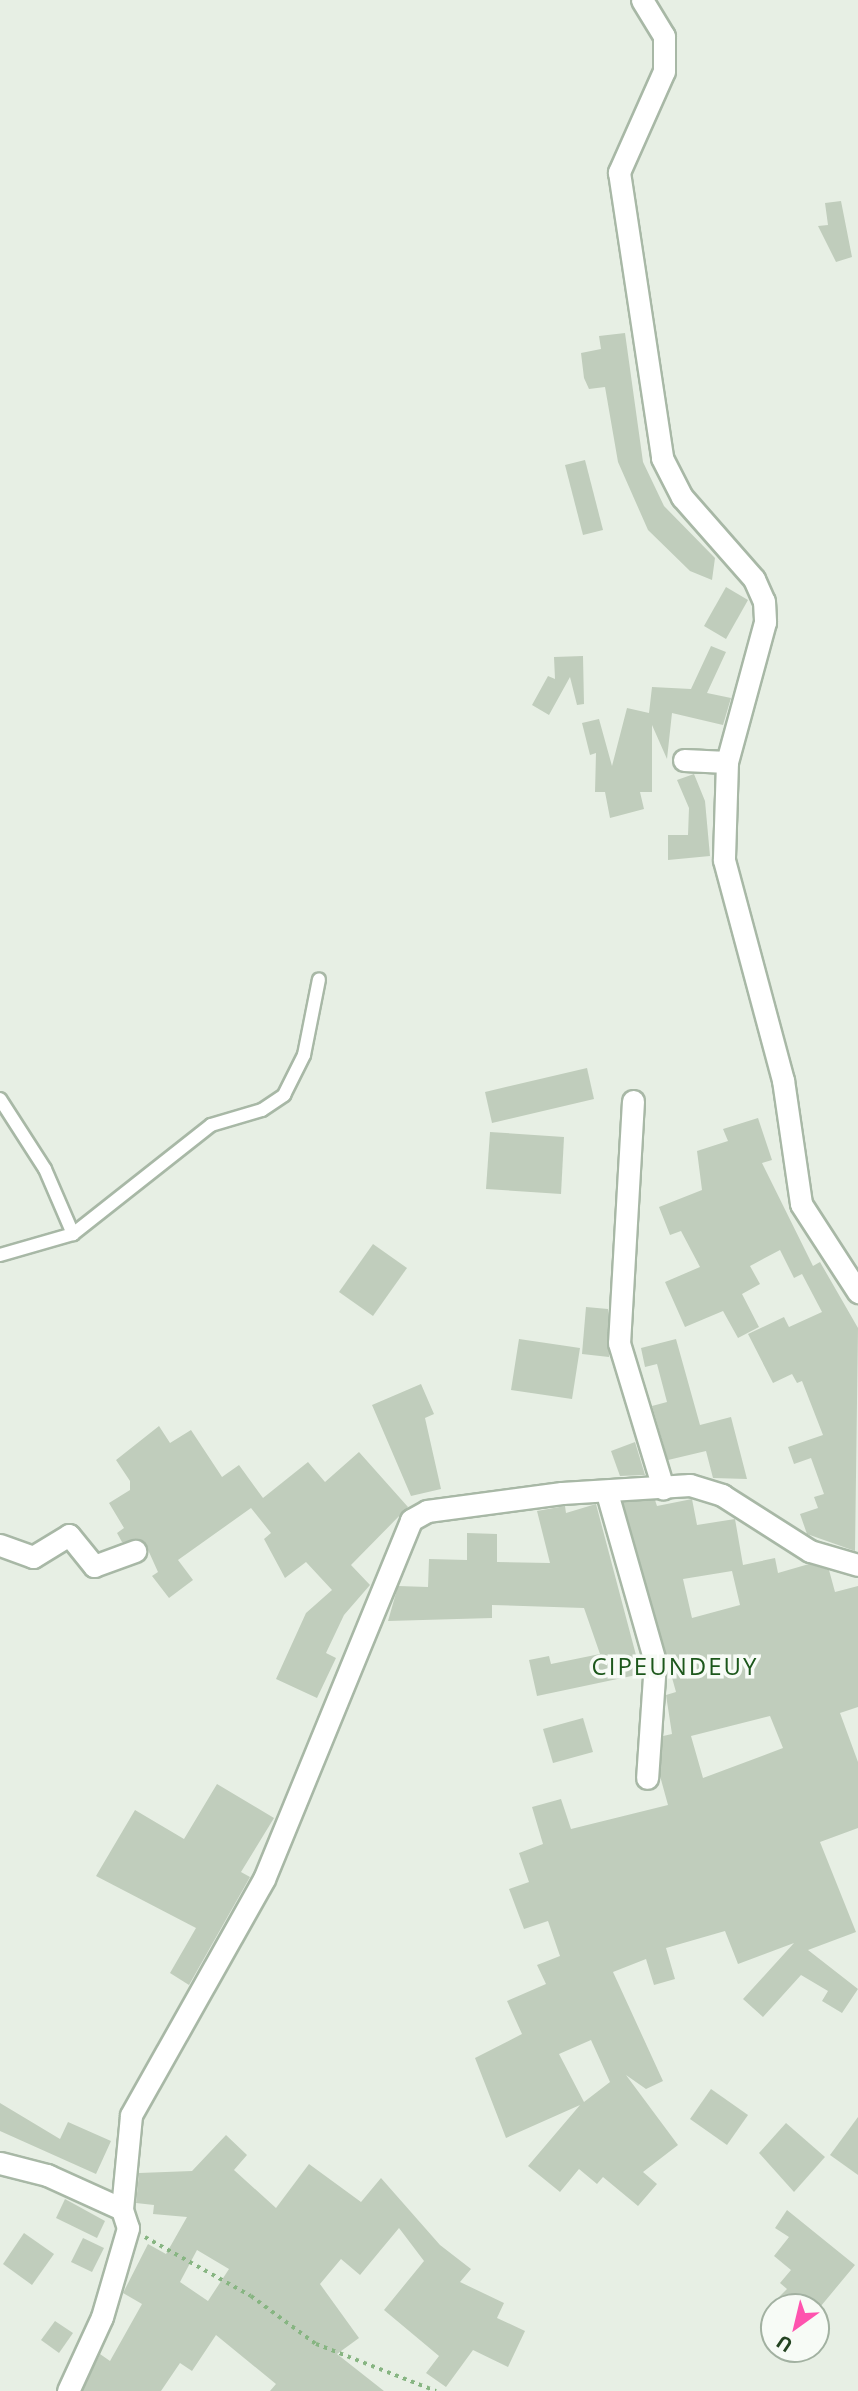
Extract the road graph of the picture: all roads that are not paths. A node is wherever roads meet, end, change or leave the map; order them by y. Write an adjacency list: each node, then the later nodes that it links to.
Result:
1 (642, 0): 3 (street)
2 (684, 760): 3 (street)
3 (727, 762): 9 (street)
4 (319, 979): 7 (lane)
5 (0, 1099): 7 (lane)
6 (633, 1101): 10 (street)
7 (73, 1234): 8 (lane)
8 (0, 1255)
9 (858, 1292)
10 (663, 1488): 11 (street); 14 (street)
11 (607, 1493): 15 (street); 17 (street)
12 (0, 1545): 13 (street)
13 (135, 1551)
14 (858, 1565)
15 (647, 1778)
16 (0, 2163): 17 (street)
17 (125, 2219): 18 (street)
18 (68, 2391)

